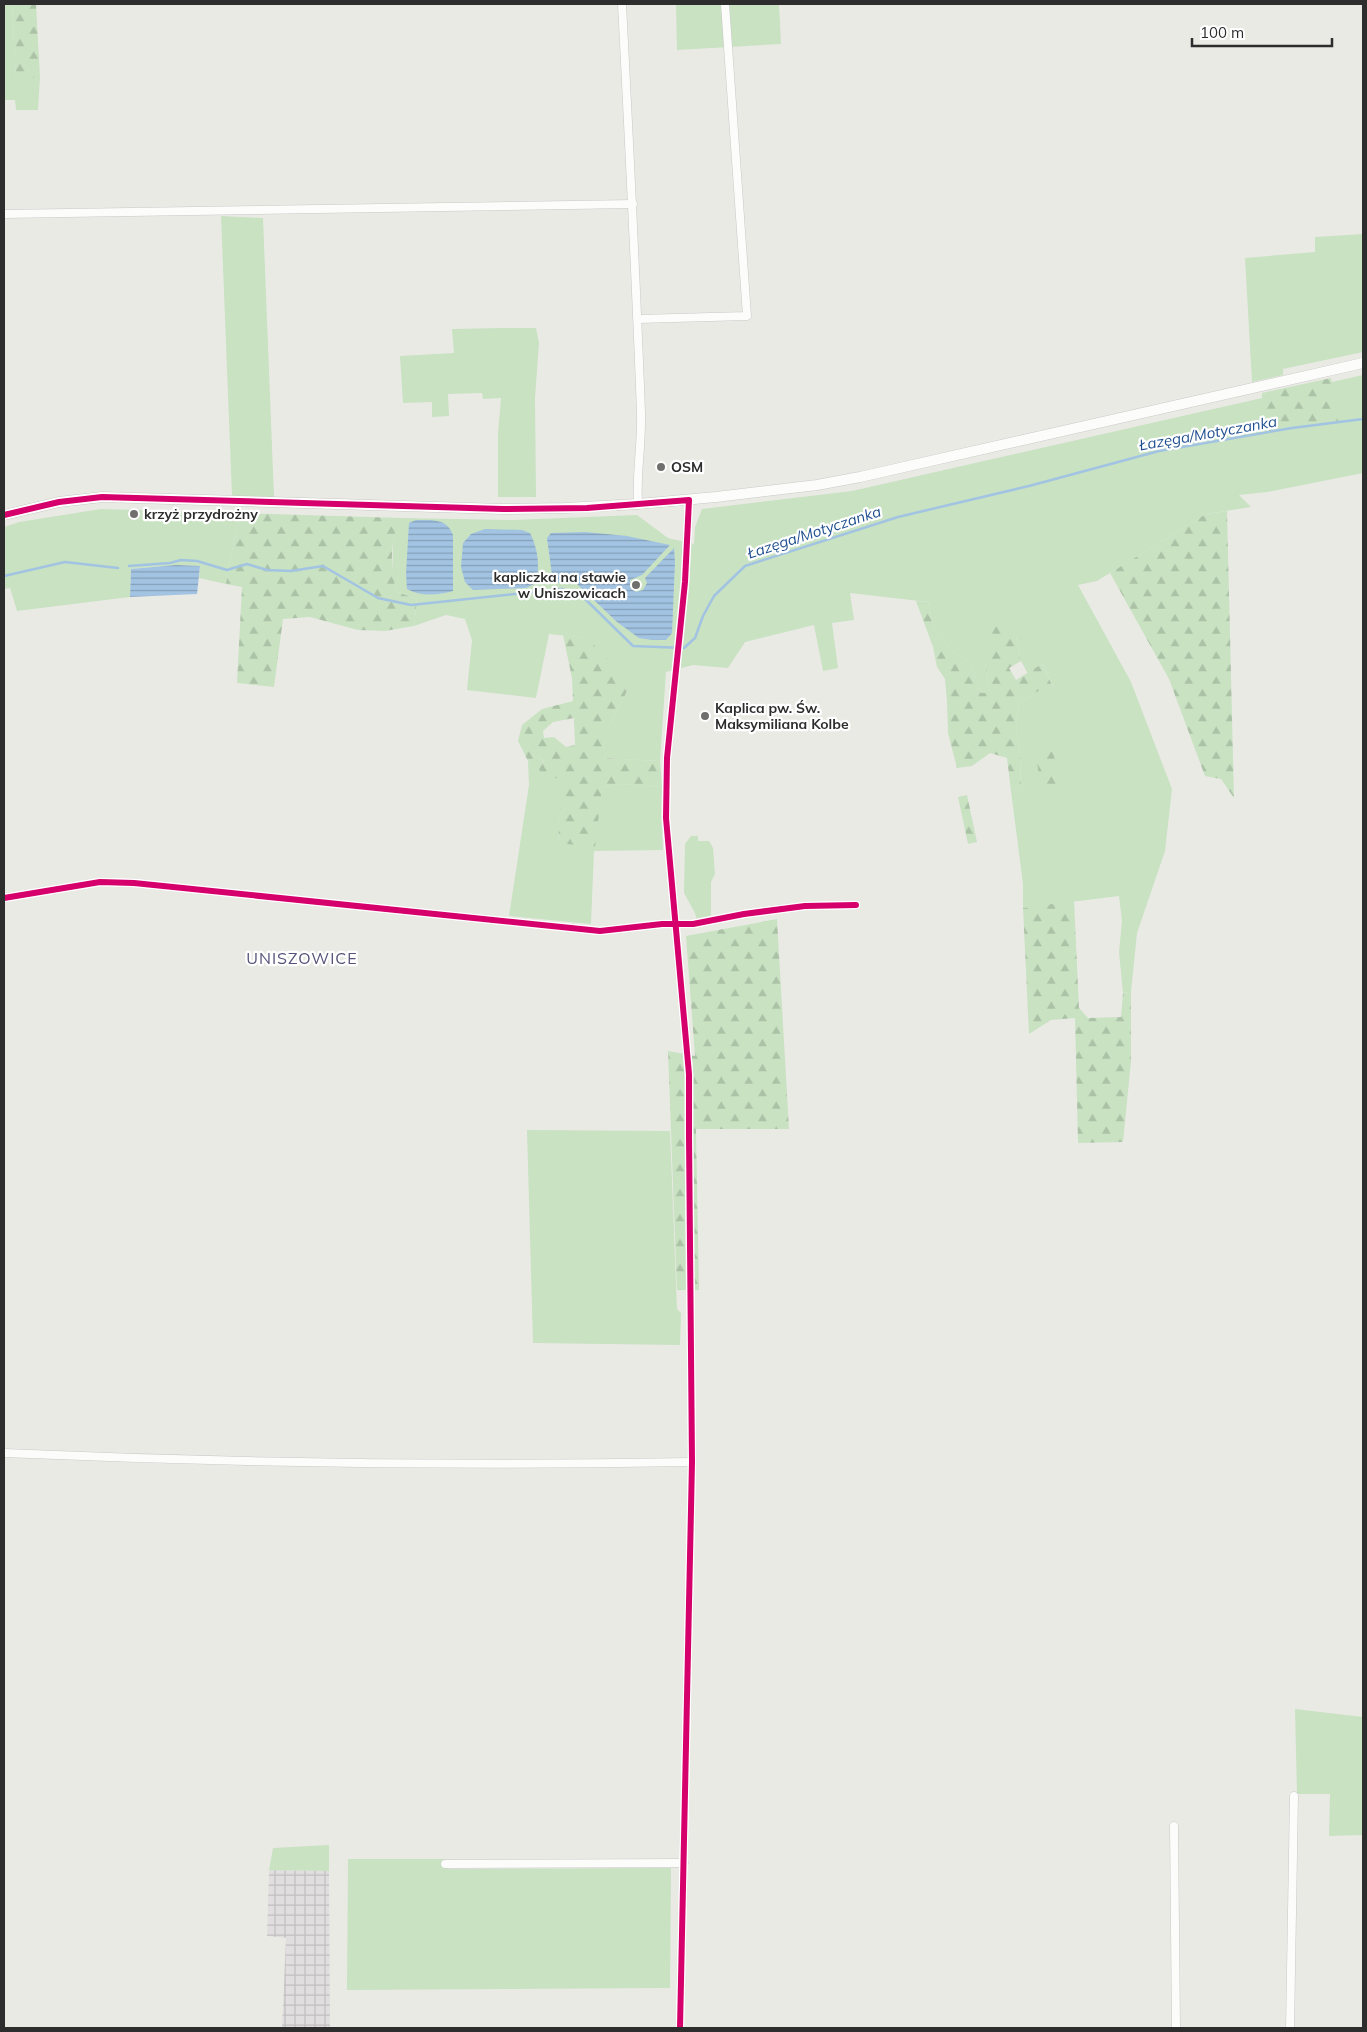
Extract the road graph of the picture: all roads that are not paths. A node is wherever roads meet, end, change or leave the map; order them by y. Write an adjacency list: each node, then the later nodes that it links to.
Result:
1 (622, 4): 3 (street)
2 (725, 4): 5 (street)
3 (633, 204): 4 (street); 5 (street)
4 (4, 214)
5 (638, 319): 8 (street)
6 (1363, 363): 7 (street)
7 (689, 500): 8 (street); 12 (street)
8 (638, 504): 9 (street)
9 (4, 515)
10 (4, 898): 12 (street)
11 (856, 905): 12 (street)
12 (676, 924): 14 (street)
13 (4, 1453): 14 (street)
14 (692, 1462): 17 (street)
15 (1294, 1796): 21 (street)
16 (1174, 1826): 20 (street)
17 (684, 1863): 18 (street); 19 (street)
18 (445, 1864)
19 (680, 2028)
20 (1176, 2028)
21 (1290, 2028)

